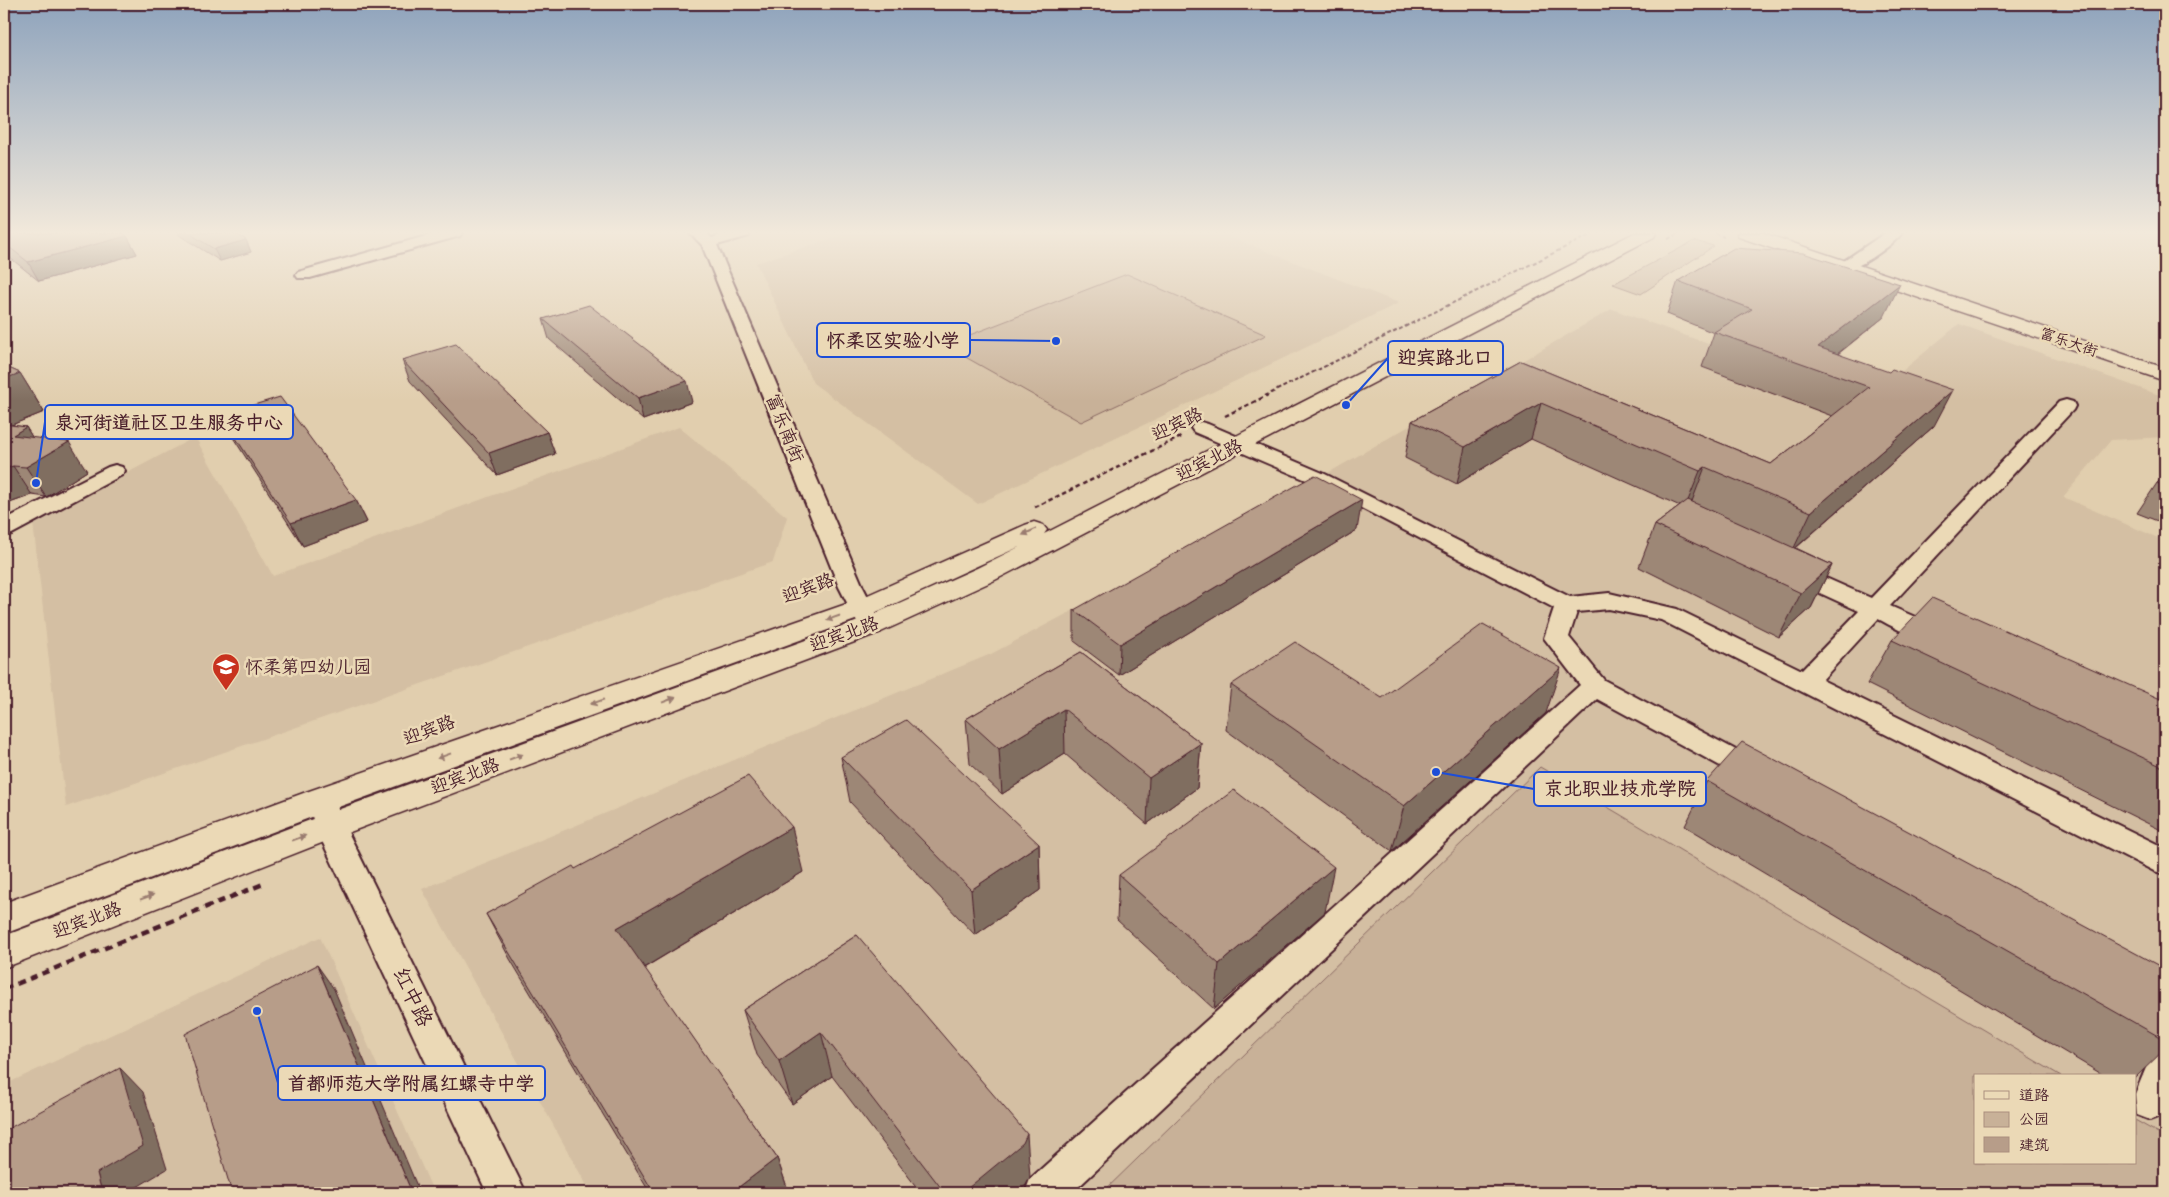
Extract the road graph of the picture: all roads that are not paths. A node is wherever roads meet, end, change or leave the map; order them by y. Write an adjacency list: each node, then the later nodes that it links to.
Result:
1 (724, 289): 15 (street, 富乐南街)
2 (1510, 289): 9 (main road, 迎宾北路)
3 (1531, 289): 9 (main road, 迎宾北路)
4 (1924, 289): 7 (main road, 富乐大街)
5 (1931, 289): 6 (main road, 富乐大街)
6 (2165, 365)
7 (2165, 375)
8 (2066, 406): 14 (street)
9 (1221, 436): 13 (street); 15 (main road, 迎宾北路)
10 (115, 471): 11 (street)
11 (4, 529)
12 (1770, 562): 14 (street)
13 (1566, 605): 17 (street); 18 (street)
14 (1875, 609): 16 (street); 17 (street)
15 (866, 617): 20 (main road, 迎宾北路)
16 (1956, 646)
17 (1805, 682): 21 (street)
18 (1595, 686): 19 (street); 27 (street)
19 (1779, 785)
20 (325, 813): 22 (main road, 迎宾北路); 23 (main road, 迎宾北路, one-way to 20); 26 (street, 红中路)
21 (2165, 862)
22 (4, 919)
23 (4, 952)
24 (2165, 1063): 25 (street)
25 (2150, 1103)
26 (507, 1193)
27 (1044, 1193)

